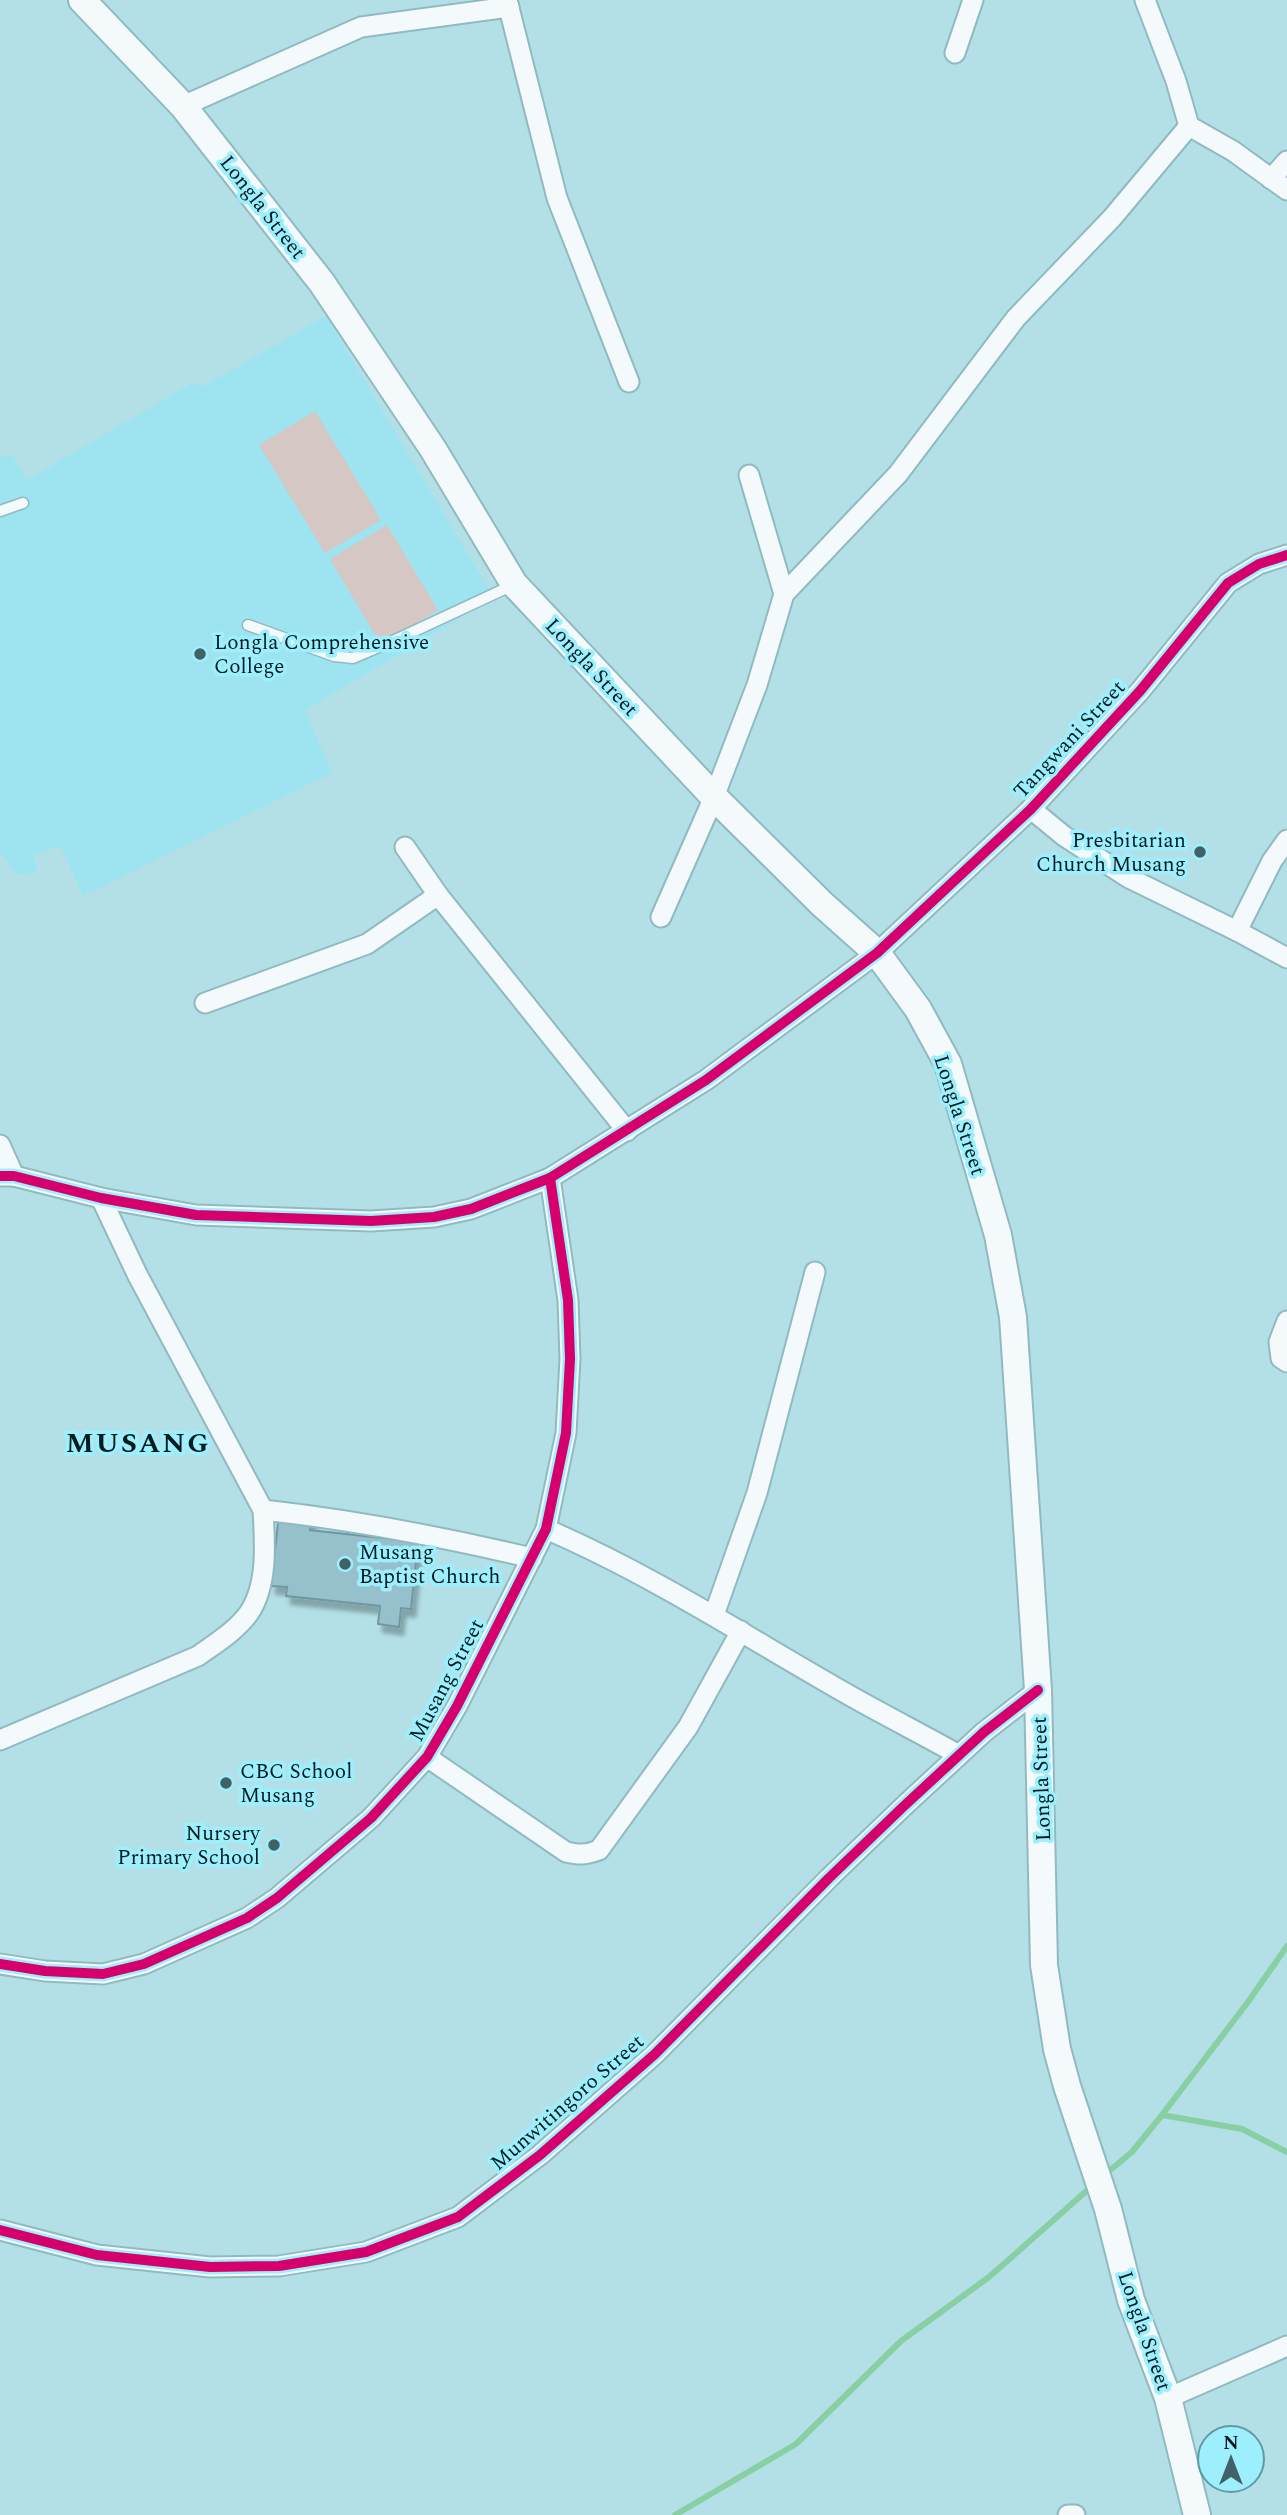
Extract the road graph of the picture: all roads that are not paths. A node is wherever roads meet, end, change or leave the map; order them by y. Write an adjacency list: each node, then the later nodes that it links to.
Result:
1 (82, 0): 6 (main road, Longla Street)
2 (973, 0): 5 (street)
3 (1145, 0): 7 (street)
4 (508, 3): 6 (street); 10 (street)
5 (954, 53)
6 (183, 106): 15 (main road, Longla Street)
7 (1189, 126): 9 (street); 16 (street)
8 (1287, 161): 9 (street)
9 (1279, 184)
10 (629, 382)
11 (748, 475): 16 (street)
12 (23, 503): 13 (lane)
13 (0, 511)
14 (1287, 555): 19 (street, Tangwani Street)
15 (514, 584): 17 (lane); 18 (main road, Longla Street)
16 (784, 594): 18 (street)
17 (248, 625)
18 (714, 797): 23 (street); 25 (main road, Longla Street)
19 (1031, 808): 24 (street); 25 (street, Tangwani Street)
20 (1287, 840): 24 (street)
21 (405, 847): 22 (street)
22 (438, 895): 27 (street); 28 (street)
23 (661, 917)
24 (1237, 931): 26 (street)
25 (877, 953): 28 (street, Tangwani Street); 41 (main road, Longla Street)
26 (1287, 958)
27 (205, 1003)
28 (627, 1131): 31 (street, Tangwani Street)
29 (0, 1145): 30 (street)
30 (7, 1176): 32 (street, Tangwani Street)
31 (550, 1178): 32 (street, Tangwani Street); 37 (street, Musang Street)
32 (101, 1198): 36 (street)
33 (815, 1272): 39 (street)
34 (1287, 1321): 35 (street)
35 (1287, 1362)
36 (263, 1510): 38 (street); 42 (street)
37 (546, 1529): 38 (street, Musang Street); 39 (street)
38 (532, 1558): 44 (street, Musang Street)
39 (714, 1615): 40 (street)
40 (741, 1631): 43 (street); 44 (street)
41 (1038, 1690): 43 (street, Munwitingoro Street); 48 (main road, Longla Street)
42 (0, 1740)
43 (959, 1755): 46 (street, Munwitingoro Street)
44 (427, 1757): 45 (street, Musang Street)
45 (0, 1964)
46 (0, 2230)
47 (1287, 2346): 48 (street)
48 (1168, 2398): 51 (main road, Longla Street)
49 (1068, 2515): 50 (street)
50 (1075, 2515)
51 (1197, 2515)

